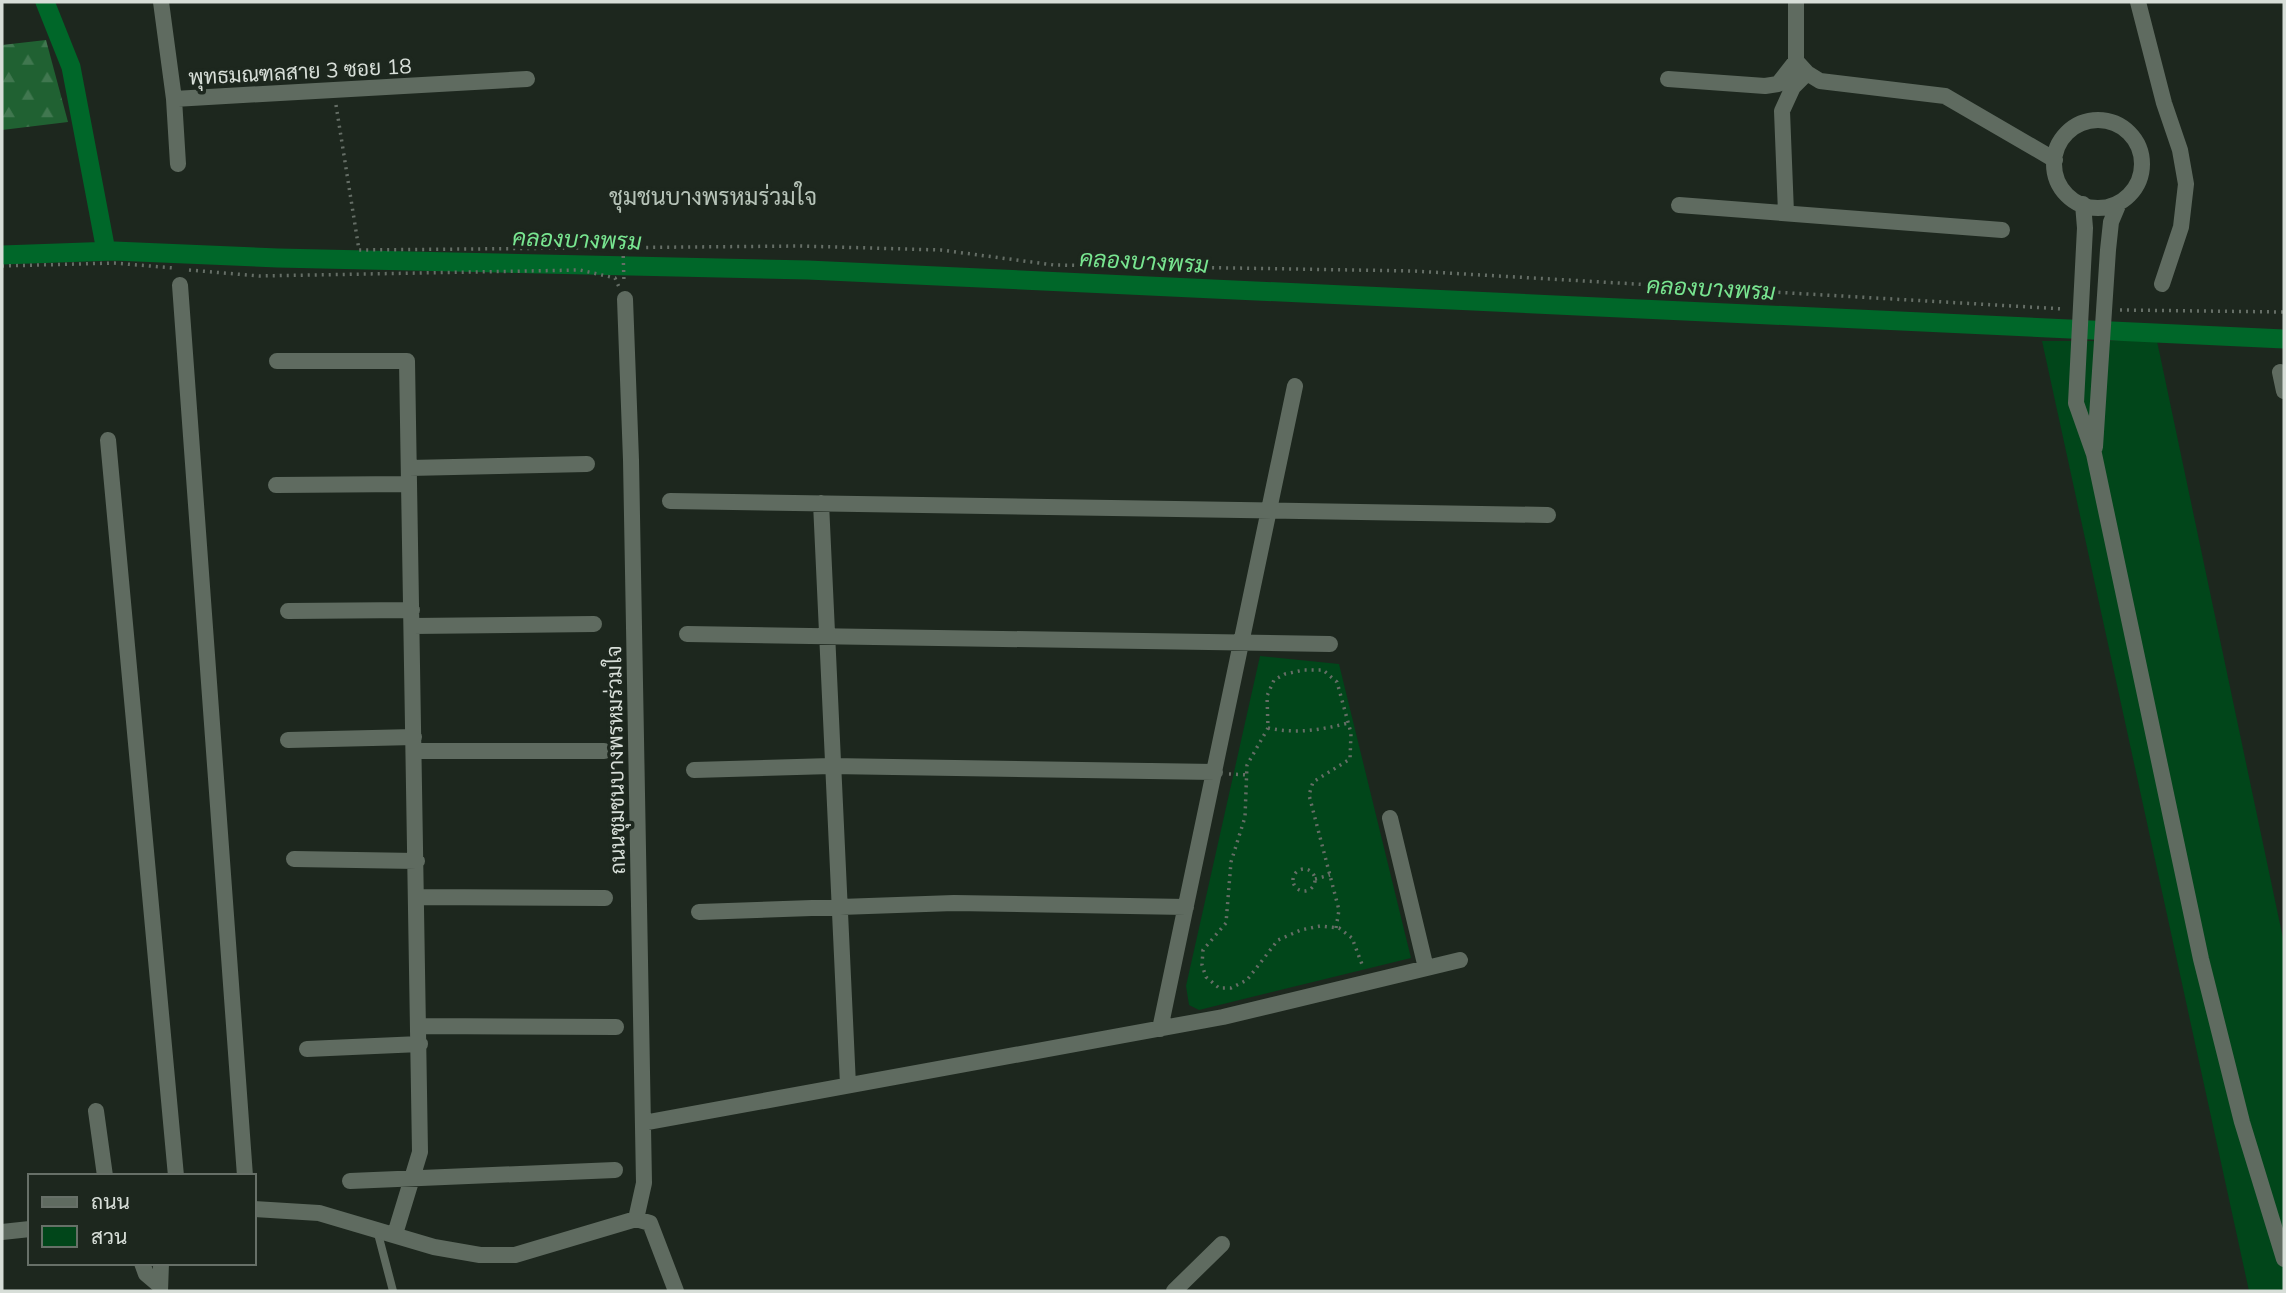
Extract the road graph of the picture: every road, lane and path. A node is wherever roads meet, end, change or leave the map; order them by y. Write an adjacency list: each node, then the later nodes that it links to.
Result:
1 (161, 2): 8 (street, พุทธมณฑลสาย 3 ซอย 18)
2 (1796, 2): 4 (street)
3 (2138, 2): 20 (street)
4 (1802, 67): 6 (street); 9 (street); 14 (street)
5 (527, 79): 7 (street, พุทธมณฑลสาย 3 ซอย 18)
6 (1668, 79)
7 (334, 89): 8 (street, พุทธมณฑลสาย 3 ซอย 18); 16 (path)
8 (174, 99): 10 (street)
9 (2054, 160): 11 (street); 12 (street)
10 (178, 164)
11 (2119, 203): 12 (street); 31 (street)
12 (2082, 204): 31 (street)
13 (1679, 205): 14 (street)
14 (1786, 213): 15 (street)
15 (2002, 230)
16 (623, 248): 19 (path); 23 (path)
17 (2, 266): 18 (path)
18 (615, 278)
19 (624, 279)
20 (2162, 284)
21 (180, 285): 79 (street)
22 (625, 299): 75 (street, ถนนชุมชนบางพรหมร่วมใจ)
23 (2067, 310)
24 (2108, 310): 25 (path)
25 (2284, 312)
26 (277, 361): 33 (street)
27 (2280, 372): 29 (street)
28 (1295, 386): 37 (street)
29 (2284, 391)
30 (108, 440): 78 (street)
31 (2094, 454): 89 (street)
32 (587, 464): 33 (street)
33 (409, 476): 34 (street); 40 (street)
34 (276, 485)
35 (670, 501): 36 (street)
36 (821, 503): 37 (street); 43 (street)
37 (1269, 511): 38 (street); 44 (street)
38 (1548, 515)
39 (288, 611): 40 (street)
40 (412, 618): 41 (street); 49 (street)
41 (594, 624)
42 (687, 634): 43 (street)
43 (826, 636): 44 (street); 51 (street)
44 (1242, 643): 45 (street); 53 (street)
45 (1330, 644)
46 (1348, 723): 47 (path); 47 (path); 57 (path)
47 (1268, 728): 64 (path)
48 (288, 740): 49 (street)
49 (414, 744): 50 (street); 56 (street)
50 (604, 751)
51 (831, 766): 52 (street); 53 (street); 61 (street)
52 (694, 770)
53 (1215, 772): 62 (street)
54 (1390, 818): 66 (street)
55 (294, 859): 56 (street)
56 (417, 861): 59 (street)
57 (1330, 875): 58 (path); 64 (path)
58 (1315, 879): 58 (path)
59 (417, 897): 60 (street); 68 (street)
60 (605, 898)
61 (838, 907): 62 (street); 63 (street); 73 (street)
62 (1186, 907): 70 (street)
63 (699, 912)
64 (1336, 928): 67 (path)
65 (1460, 960): 66 (street)
66 (1426, 968): 67 (street)
67 (1367, 982): 70 (street)
68 (420, 1026): 69 (street); 71 (street)
69 (616, 1027)
70 (1160, 1029): 73 (street)
71 (420, 1044): 72 (street); 80 (street)
72 (307, 1049)
73 (848, 1085): 75 (street)
74 (96, 1111): 77 (street)
75 (643, 1123): 83 (street, ถนนชุมชนบางพรหมร่วมใจ)
76 (615, 1170): 80 (street)
77 (105, 1174)
78 (176, 1174)
79 (245, 1174)
80 (412, 1179): 81 (street); 87 (street)
81 (350, 1181)
82 (256, 1209): 84 (street)
83 (636, 1219): 87 (street); 94 (street)
84 (376, 1228): 87 (street); 93 (lane)
85 (28, 1229): 86 (street)
86 (2, 1232)
87 (395, 1234)
88 (1222, 1244): 95 (street)
89 (2284, 1259)
90 (143, 1265): 92 (street)
91 (162, 1265): 92 (street)
92 (160, 1288)
93 (393, 1291)
94 (676, 1291)
95 (1174, 1291)

